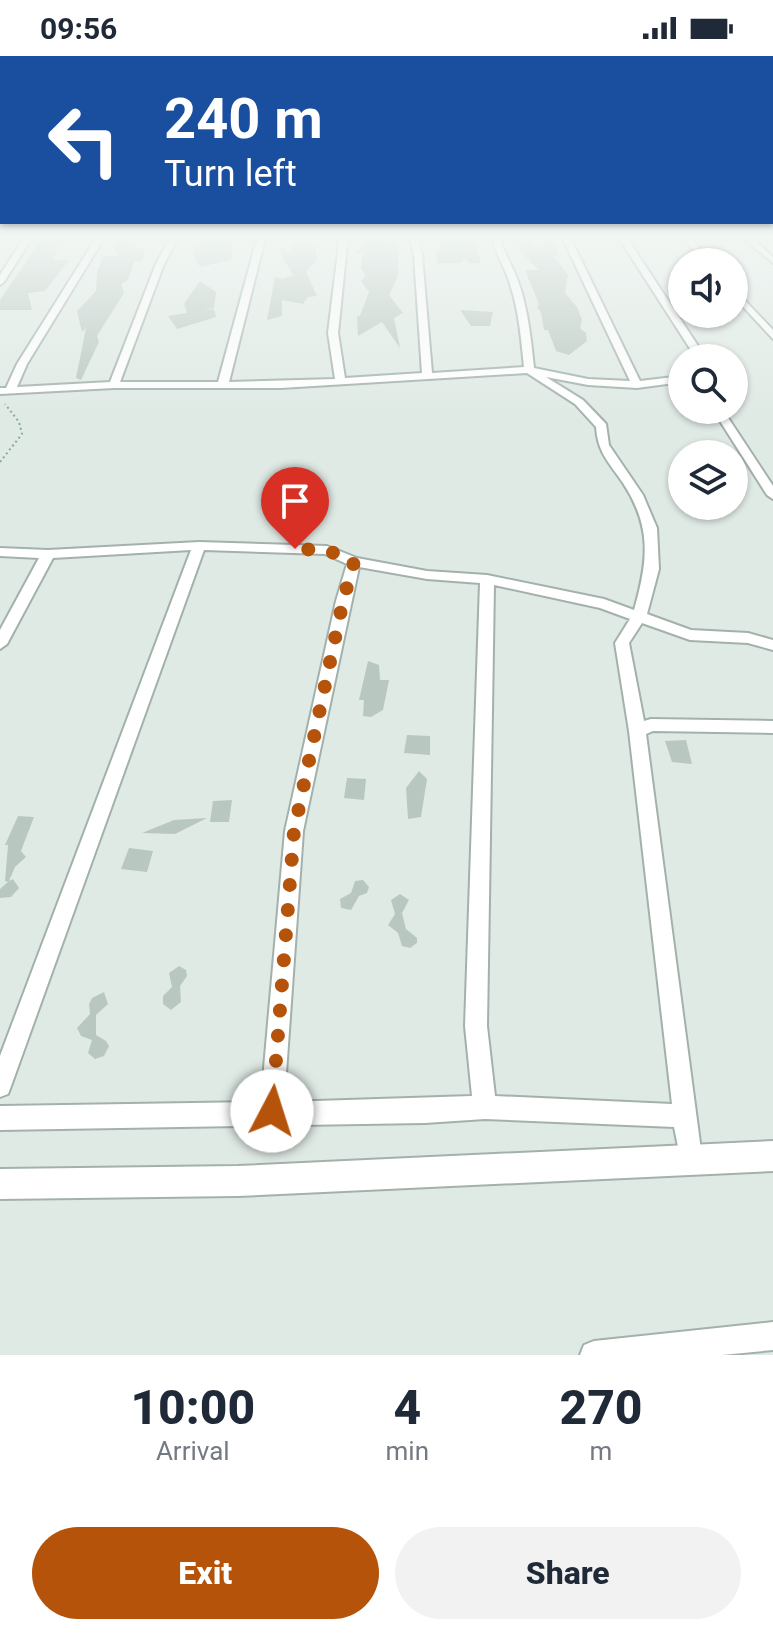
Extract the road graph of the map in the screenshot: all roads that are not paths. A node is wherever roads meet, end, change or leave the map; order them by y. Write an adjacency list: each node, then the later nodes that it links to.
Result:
1 (64, 296): 19 (street)
2 (148, 296): 17 (street)
3 (246, 296): 16 (street)
4 (337, 296): 14 (street)
5 (421, 296): 13 (street)
6 (518, 296): 12 (street)
7 (594, 296): 18 (street)
8 (660, 296): 11 (street)
9 (748, 308): 10 (street)
10 (773, 336)
11 (692, 344)
12 (529, 370): 13 (street); 18 (street); 27 (street)
13 (427, 375): 14 (street)
14 (340, 381): 16 (street)
15 (668, 381): 18 (street)
16 (223, 384): 17 (street)
17 (114, 385): 19 (street)
18 (637, 385)
19 (5, 390)
20 (727, 424): 21 (street)
21 (773, 495)
22 (199, 546): 24 (street); 25 (street); 32 (street)
23 (0, 552): 24 (street)
24 (48, 554): 28 (street)
25 (354, 562): 26 (street); 34 (street)
26 (487, 579): 27 (street); 33 (street)
27 (639, 616): 29 (street); 31 (street)
28 (0, 644)
29 (773, 645)
30 (773, 727): 31 (street)
31 (637, 731): 35 (street)
32 (0, 1086)
33 (485, 1107): 34 (street); 35 (street)
34 (272, 1111): 36 (street)
35 (685, 1116): 38 (street)
36 (0, 1118)
37 (773, 1156): 38 (street)
38 (690, 1158): 39 (street)
39 (0, 1184)
40 (773, 1336): 41 (street)
41 (635, 1353): 42 (street)
42 (594, 1355)

